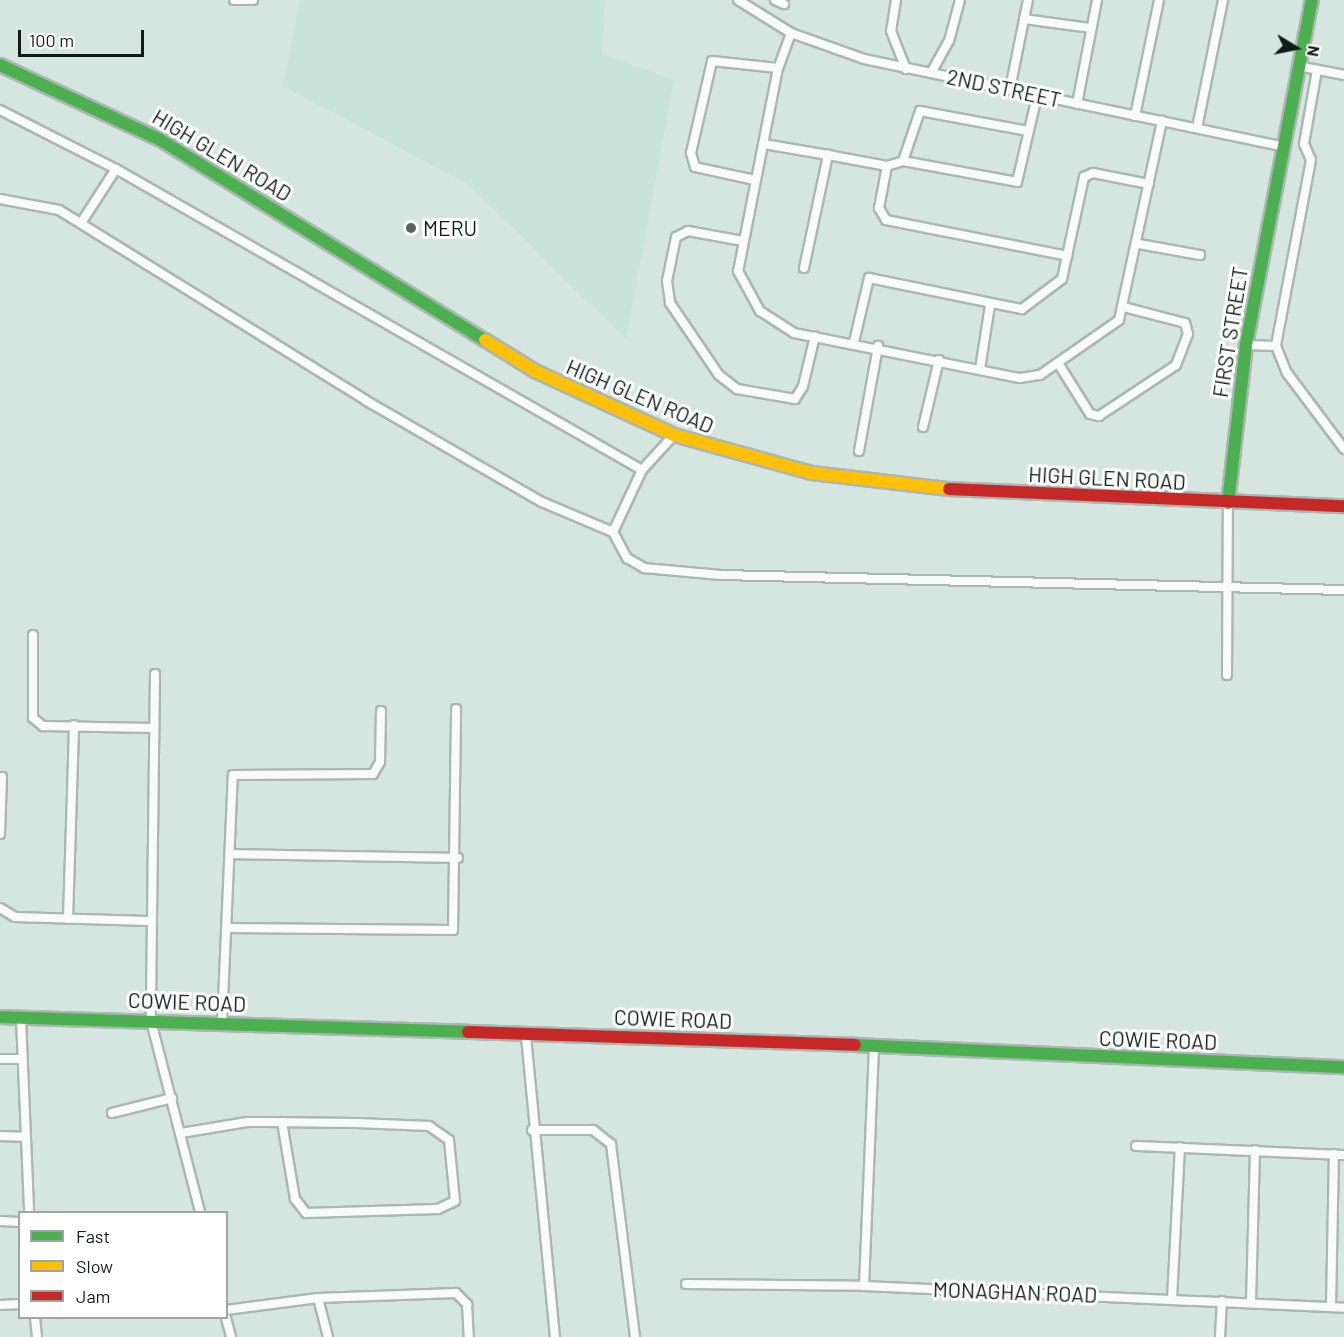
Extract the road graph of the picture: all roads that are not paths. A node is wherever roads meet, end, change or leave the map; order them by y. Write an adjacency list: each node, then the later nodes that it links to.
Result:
1 (234, 0): 2 (street)
2 (253, 0)
3 (738, 0): 15 (street, 2ND STREET)
4 (775, 0): 12 (street)
5 (897, 0): 19 (street)
6 (960, 0): 21 (street)
7 (1028, 0): 13 (street)
8 (1097, 0): 14 (street)
9 (1159, 0): 27 (street)
10 (1223, 0): 29 (street)
11 (1312, 0): 17 (street, FIRST STREET)
12 (784, 4)
13 (1024, 19): 14 (street); 23 (street)
14 (1091, 28): 25 (street)
15 (791, 33): 18 (street); 19 (street, 2ND STREET)
16 (0, 65): 57 (street, HIGH GLEN ROAD)
17 (1298, 66): 20 (street); 32 (street, FIRST STREET)
18 (778, 68): 31 (street); 37 (street)
19 (906, 69): 21 (street, 2ND STREET)
20 (1317, 70): 22 (street); 52 (street)
21 (931, 73): 23 (street, 2ND STREET)
22 (1344, 75)
23 (1010, 89): 24 (street, 2ND STREET)
24 (1037, 96): 25 (street, 2ND STREET); 30 (street)
25 (1077, 104): 27 (street, 2ND STREET)
26 (0, 110): 36 (street)
27 (1135, 116): 28 (street, 2ND STREET)
28 (1162, 122): 29 (street, 2ND STREET); 38 (street)
29 (1197, 128): 32 (street, 2ND STREET)
30 (1028, 131): 34 (street); 34 (street)
31 (764, 144): 33 (street); 37 (street)
32 (1280, 146): 50 (street, FIRST STREET)
33 (828, 155): 35 (street); 45 (street)
34 (903, 161): 35 (street)
35 (887, 166): 44 (street)
36 (116, 169): 40 (street); 60 (street)
37 (756, 180): 41 (street)
38 (1149, 184): 42 (street); 44 (street)
39 (0, 199): 40 (street)
40 (81, 223): 63 (street)
41 (743, 241): 48 (street); 48 (street)
42 (1139, 244): 43 (street); 47 (street)
43 (1200, 255)
44 (1067, 256): 46 (street)
45 (804, 268)
46 (990, 305): 49 (street); 55 (street)
47 (1124, 307): 54 (street); 54 (street)
48 (815, 336): 49 (street)
49 (854, 342): 51 (street)
50 (1246, 345): 52 (street); 61 (street, FIRST STREET)
51 (878, 346): 53 (street); 59 (street)
52 (1276, 346): 58 (street)
53 (939, 360): 55 (street); 56 (street)
54 (1058, 363): 55 (street)
55 (980, 369)
56 (923, 427)
57 (674, 435): 60 (street); 61 (street, HIGH GLEN ROAD)
58 (1344, 449)
59 (859, 451)
60 (642, 470): 63 (street)
61 (1228, 503): 62 (street, HIGH GLEN ROAD); 64 (street, FIRST STREET)
62 (1344, 506)
63 (613, 532): 64 (street)
64 (1228, 587): 65 (street); 68 (street, FIRST STREET)
65 (1344, 590)
66 (33, 635): 71 (street)
67 (154, 674): 72 (street)
68 (1227, 675)
69 (456, 709): 76 (street)
70 (381, 711): 75 (street)
71 (74, 725): 72 (street); 78 (street)
72 (153, 728): 79 (street)
73 (2, 777): 74 (street)
74 (0, 834)
75 (230, 854): 76 (street); 80 (street)
76 (458, 858): 80 (street)
77 (0, 908): 78 (street)
78 (68, 919): 79 (street)
79 (148, 921): 83 (street)
80 (228, 928): 84 (street)
81 (0, 1017): 82 (street, COWIE ROAD)
82 (21, 1018): 83 (street, COWIE ROAD); 88 (street)
83 (151, 1021): 84 (street, COWIE ROAD); 90 (street)
84 (222, 1023): 85 (street, COWIE ROAD)
85 (526, 1036): 86 (street, COWIE ROAD); 93 (street)
86 (874, 1046): 89 (street, COWIE ROAD); 106 (street)
87 (0, 1059): 88 (street)
88 (21, 1059): 96 (street)
89 (1344, 1067)
90 (172, 1098): 91 (street); 94 (street)
91 (112, 1113)
92 (282, 1122): 92 (street); 94 (street)
93 (532, 1130): 122 (street); 123 (street)
94 (181, 1133): 102 (street)
95 (0, 1136): 96 (street)
96 (23, 1137): 101 (street)
97 (1136, 1146): 98 (street)
98 (1180, 1147): 99 (street); 108 (street)
99 (1255, 1150): 100 (street); 110 (street)
100 (1339, 1154): 113 (street)
101 (29, 1211)
102 (200, 1211)
103 (0, 1221): 104 (street)
104 (18, 1222)
105 (686, 1284): 106 (street, MONAGHAN ROAD)
106 (864, 1286): 108 (street, MONAGHAN ROAD)
107 (318, 1298): 115 (street); 120 (street); 121 (street)
108 (1172, 1299): 109 (street, MONAGHAN ROAD)
109 (1222, 1301): 110 (street, MONAGHAN ROAD); 124 (street)
110 (1251, 1303): 113 (street, MONAGHAN ROAD)
111 (18, 1304): 112 (street)
112 (0, 1305)
113 (1330, 1307): 114 (street, MONAGHAN ROAD)
114 (1344, 1308)
115 (228, 1310)
116 (35, 1319): 118 (street)
117 (226, 1319): 119 (street)
118 (36, 1337)
119 (231, 1337)
120 (328, 1337)
121 (469, 1337)
122 (555, 1337)
123 (635, 1337)
124 (1220, 1337)

